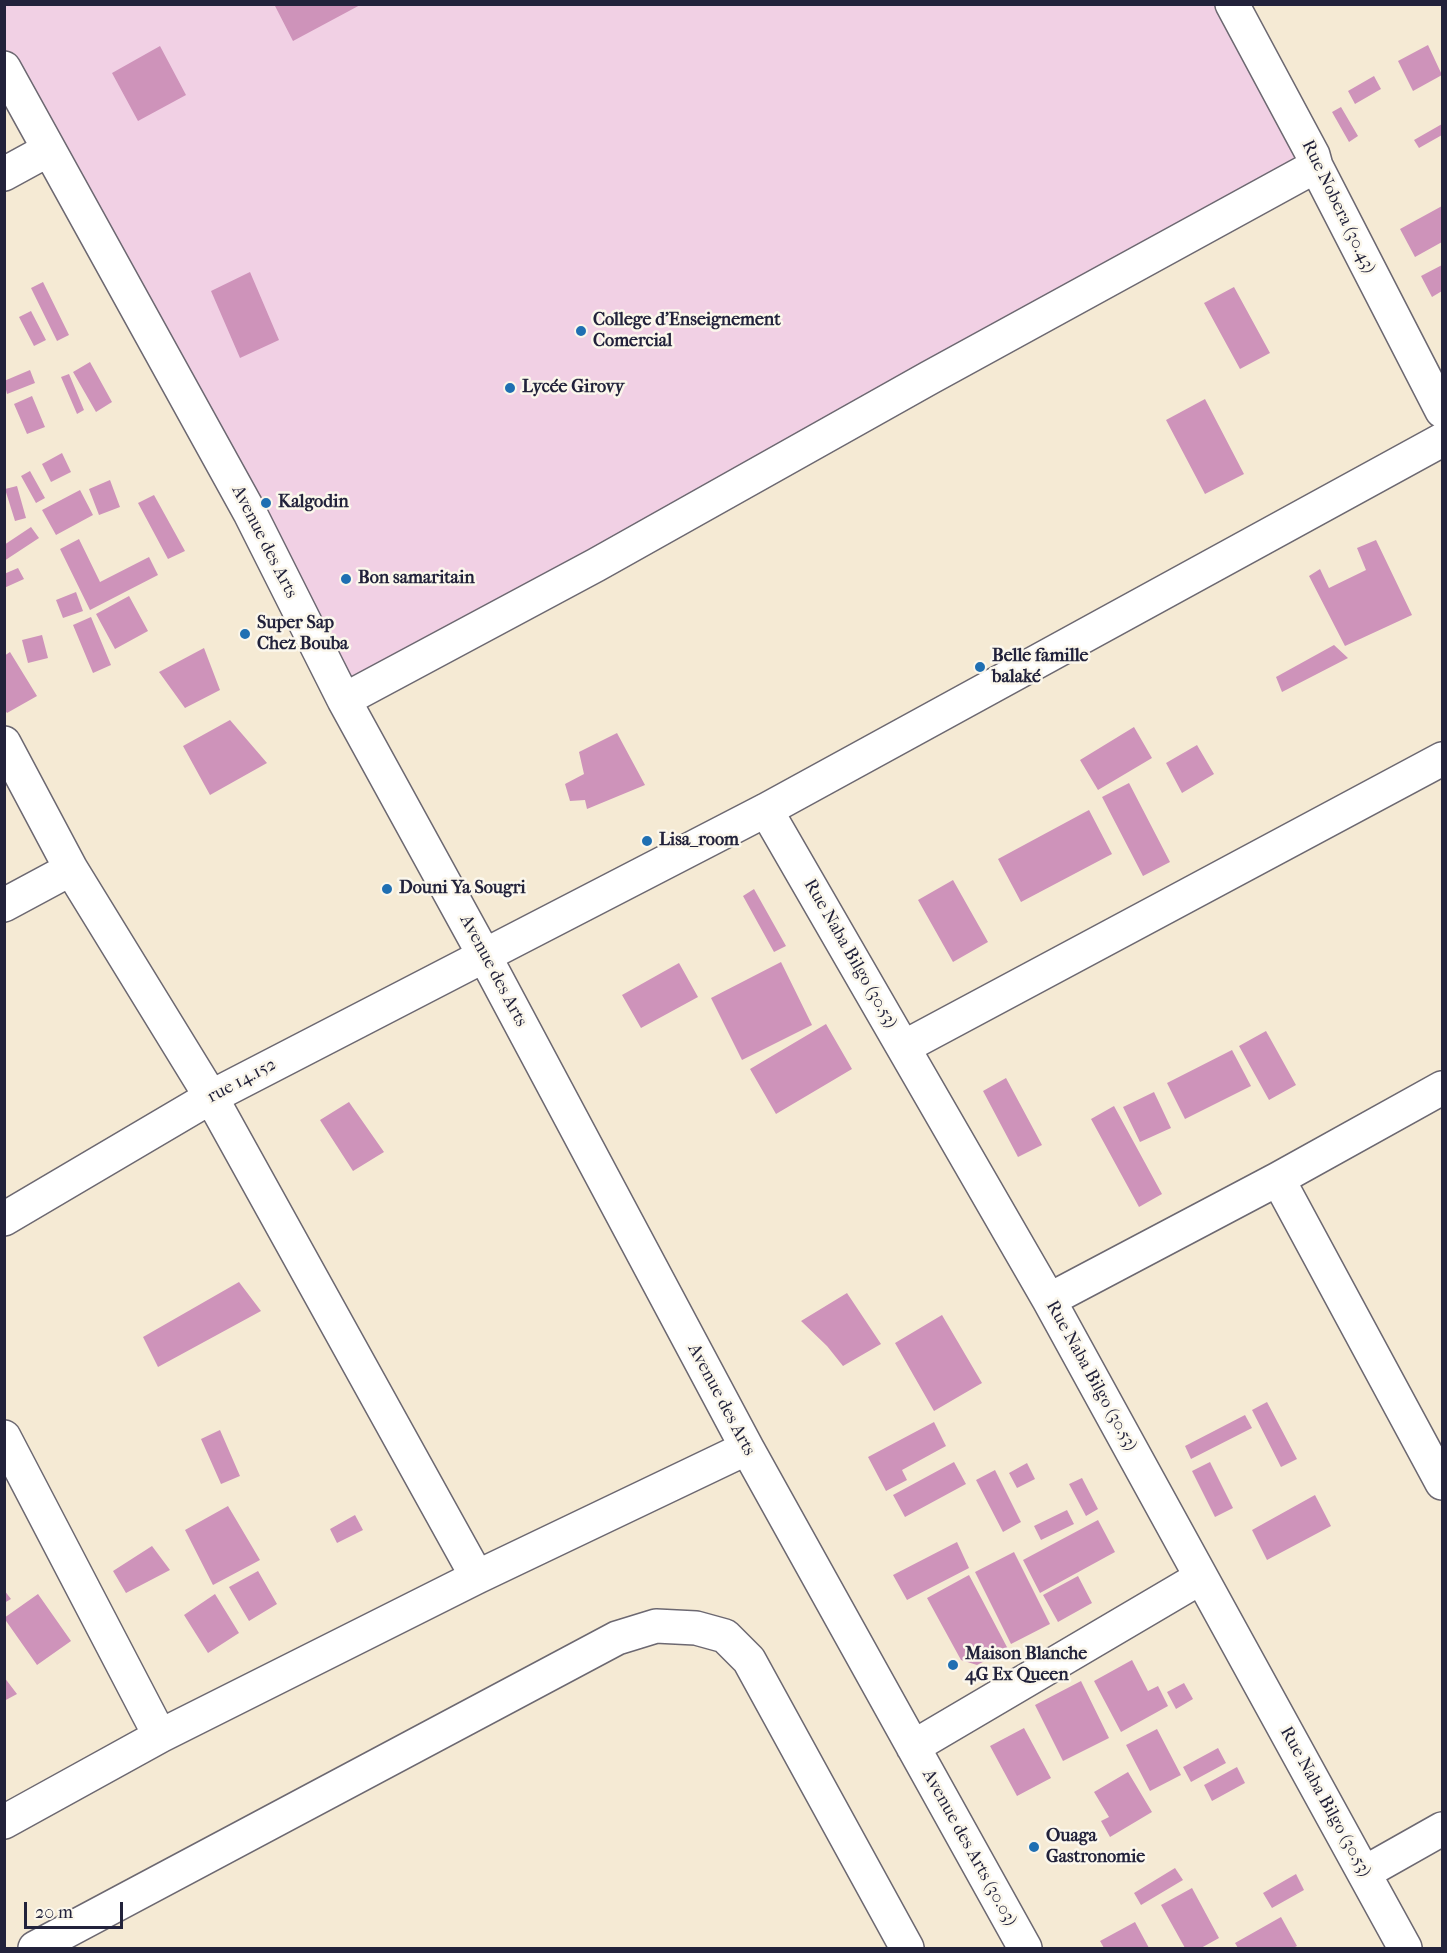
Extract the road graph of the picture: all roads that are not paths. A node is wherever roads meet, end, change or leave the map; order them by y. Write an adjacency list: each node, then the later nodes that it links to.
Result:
1 (1232, 4): 4 (street, Rue Nobera (30.43))
2 (4, 68): 3 (street, Avenue des Arts)
3 (48, 150): 5 (street); 8 (street, Avenue des Arts)
4 (1316, 166): 6 (street, Rue Nobera (30.43)); 8 (street)
5 (4, 174)
6 (1443, 411)
7 (1443, 440): 11 (street, rue 14.152)
8 (344, 700): 14 (street, Avenue des Arts)
9 (4, 743): 12 (street)
10 (1443, 759): 15 (street)
11 (766, 810): 14 (street, rue 14.152); 15 (street, Rue Naba Bilgo (30.53))
12 (71, 869): 13 (street); 17 (street)
13 (4, 905)
14 (484, 955): 17 (street, rue 14.152); 22 (street, Avenue des Arts)
15 (904, 1047): 20 (street, Rue Naba Bilgo (30.53))
16 (1443, 1088): 18 (street)
17 (211, 1097): 19 (street, rue 14.152); 24 (street)
18 (1278, 1179): 20 (street); 23 (street)
19 (4, 1218)
20 (1049, 1300): 25 (street, Rue Naba Bilgo (30.53))
21 (4, 1437): 26 (street)
22 (747, 1448): 24 (street); 27 (street, Avenue des Arts)
23 (1443, 1483)
24 (477, 1577): 26 (street)
25 (1200, 1578): 27 (street); 30 (street, Rue Naba Bilgo (30.53))
26 (160, 1736): 28 (street)
27 (913, 1747): 33 (street, Avenue des Arts (30.03))
28 (4, 1822)
29 (1443, 1829): 30 (street)
30 (1364, 1873): 34 (street, Rue Naba Bilgo (30.53))
31 (35, 1948): 32 (street)
32 (907, 1948)
33 (1025, 1948)
34 (1405, 1948)

